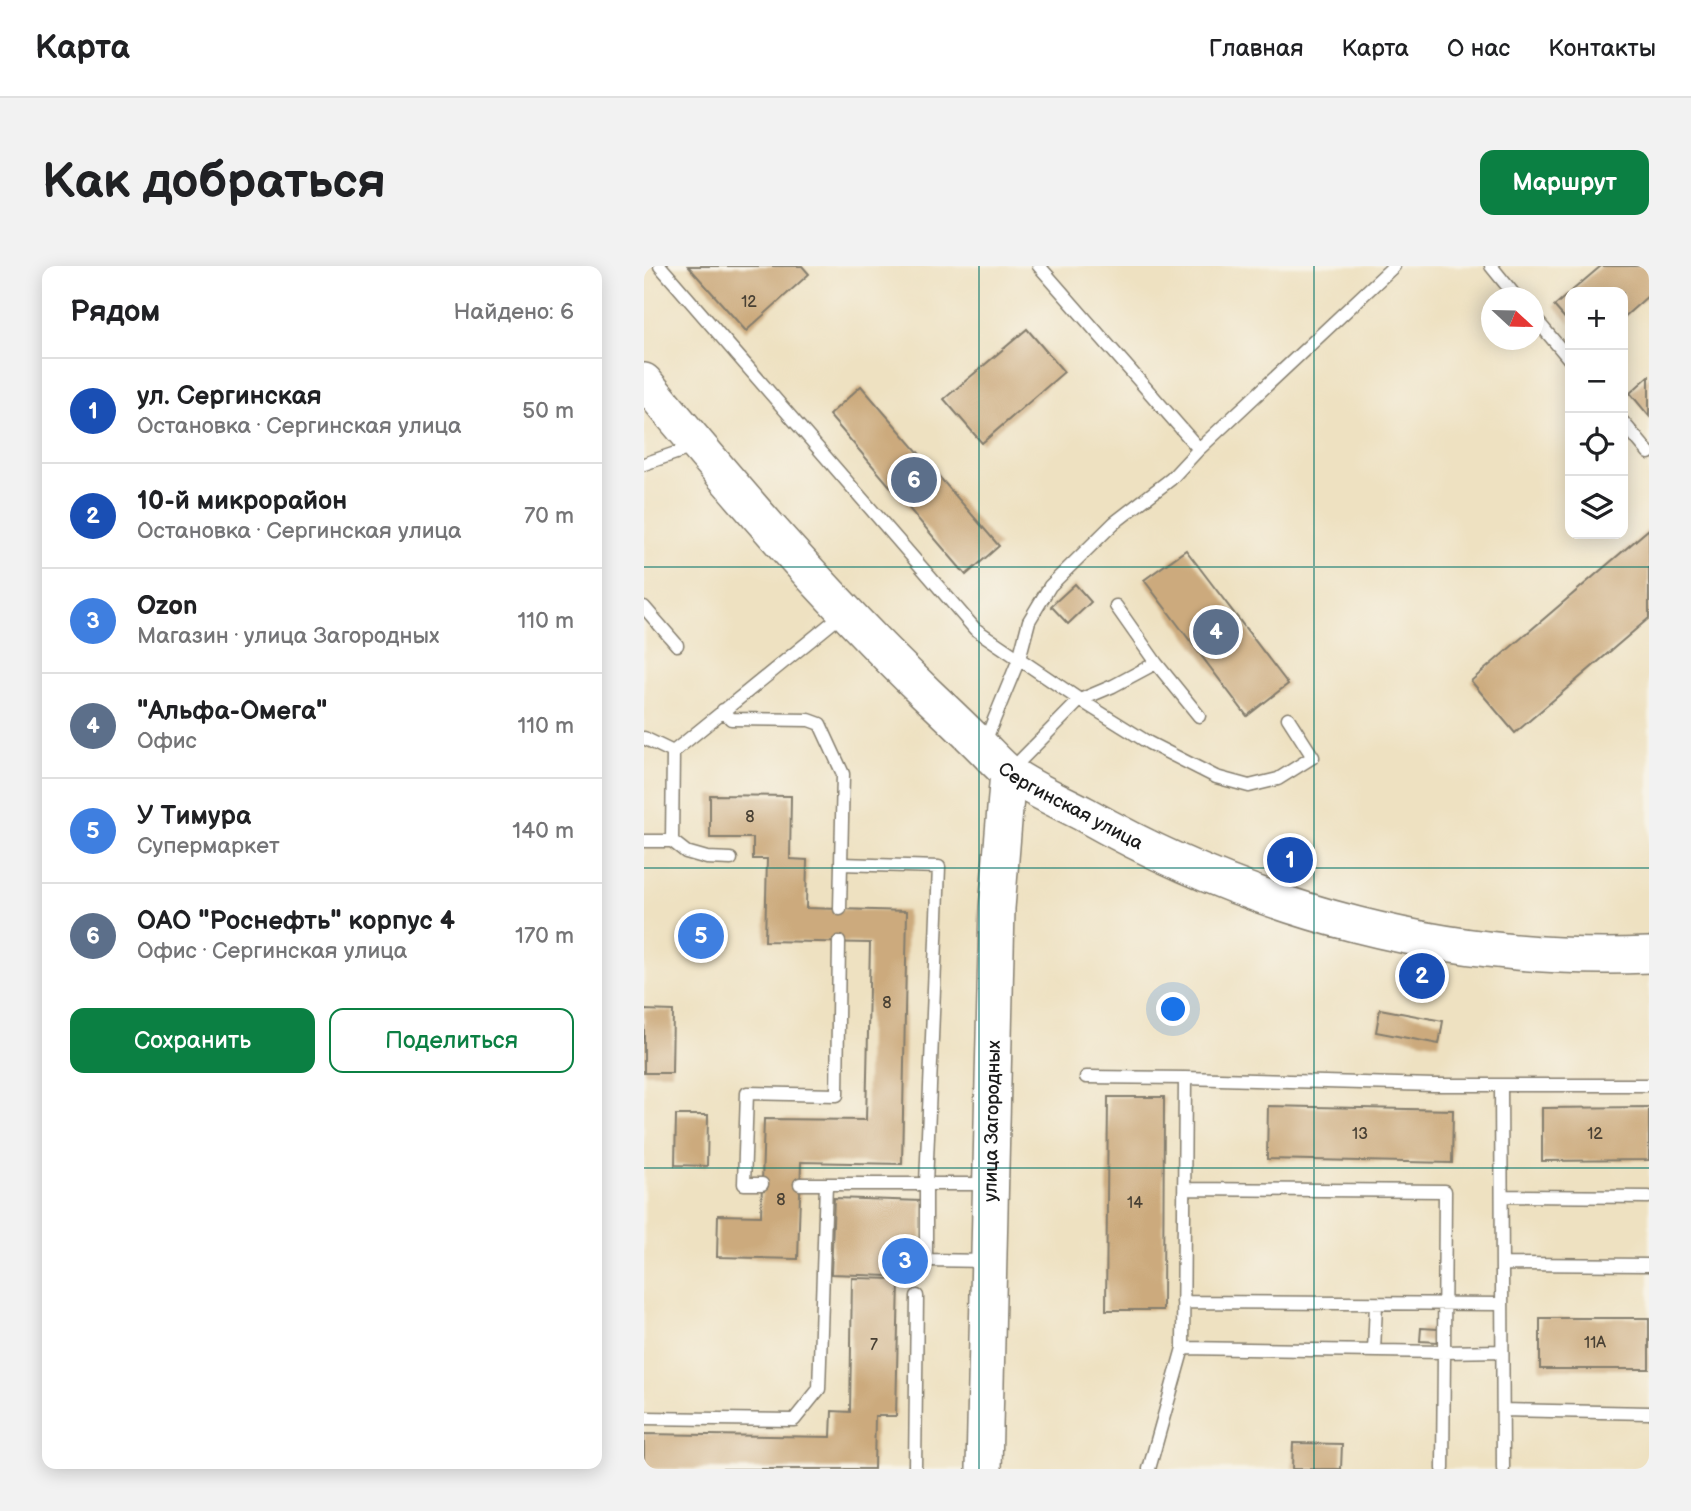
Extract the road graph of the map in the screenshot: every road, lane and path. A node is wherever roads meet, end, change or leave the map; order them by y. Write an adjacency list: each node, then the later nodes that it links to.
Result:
1 (660, 266): 18 (lane)
2 (1039, 266): 11 (lane)
3 (1394, 266): 11 (lane)
4 (1491, 266): 5 (lane)
5 (1508, 287)
6 (1544, 329): 7 (lane)
7 (1565, 354)
8 (644, 381): 10 (main road, Сергинская улица)
9 (1628, 428): 12 (lane)
10 (698, 445): 13 (lane); 16 (main road, Сергинская улица)
11 (1199, 449): 18 (lane)
12 (1649, 453)
13 (644, 464)
14 (1116, 606): 19 (lane)
15 (644, 607): 17 (lane)
16 (844, 612): 21 (lane); 25 (main road, Сергинская улица)
17 (677, 645)
18 (1019, 659): 20 (lane); 25 (lane)
19 (1156, 663): 20 (lane); 22 (lane)
20 (1080, 700): 23 (lane); 27 (lane)
21 (723, 710): 26 (lane); 31 (lane)
22 (1199, 716)
23 (1288, 718)
24 (644, 738): 26 (lane)
25 (982, 747): 27 (main road, Сергинская улица)
26 (673, 752): 29 (lane)
27 (1009, 772): 34 (main road, Сергинская улица); 43 (main road, улица Загородных)
28 (644, 841): 29 (lane)
29 (672, 841): 30 (lane)
30 (731, 859)
31 (841, 864): 32 (lane); 42 (lane)
32 (840, 909)
33 (839, 942): 39 (lane)
34 (1649, 955)
35 (1086, 1077): 36 (lane)
36 (1185, 1078): 38 (lane); 44 (lane)
37 (1649, 1085): 38 (lane)
38 (1501, 1086): 45 (lane)
39 (762, 1184)
40 (800, 1184): 41 (lane)
41 (825, 1184): 42 (lane); 61 (lane)
42 (926, 1184): 43 (lane); 47 (lane)
43 (990, 1184): 47 (main road, улица Загородных)
44 (1185, 1189): 51 (lane); 53 (lane)
45 (1503, 1196): 46 (lane); 48 (lane)
46 (1649, 1197)
47 (989, 1261): 63 (main road, улица Загородных)
48 (1502, 1264): 49 (lane); 54 (lane)
49 (1649, 1265)
50 (918, 1296): 62 (lane)
51 (1183, 1302): 52 (lane); 55 (lane)
52 (1376, 1304): 53 (lane); 56 (lane)
53 (1444, 1304): 54 (lane); 58 (lane)
54 (1502, 1304): 57 (lane)
55 (1183, 1348): 56 (lane); 64 (lane)
56 (1374, 1351): 58 (lane)
57 (1502, 1351): 58 (lane); 59 (lane)
58 (1444, 1352): 65 (lane)
59 (1503, 1410): 60 (lane); 66 (lane)
60 (1649, 1413)
61 (644, 1418)
62 (915, 1469)
63 (984, 1469)
64 (1149, 1469)
65 (1443, 1469)
66 (1503, 1469)

